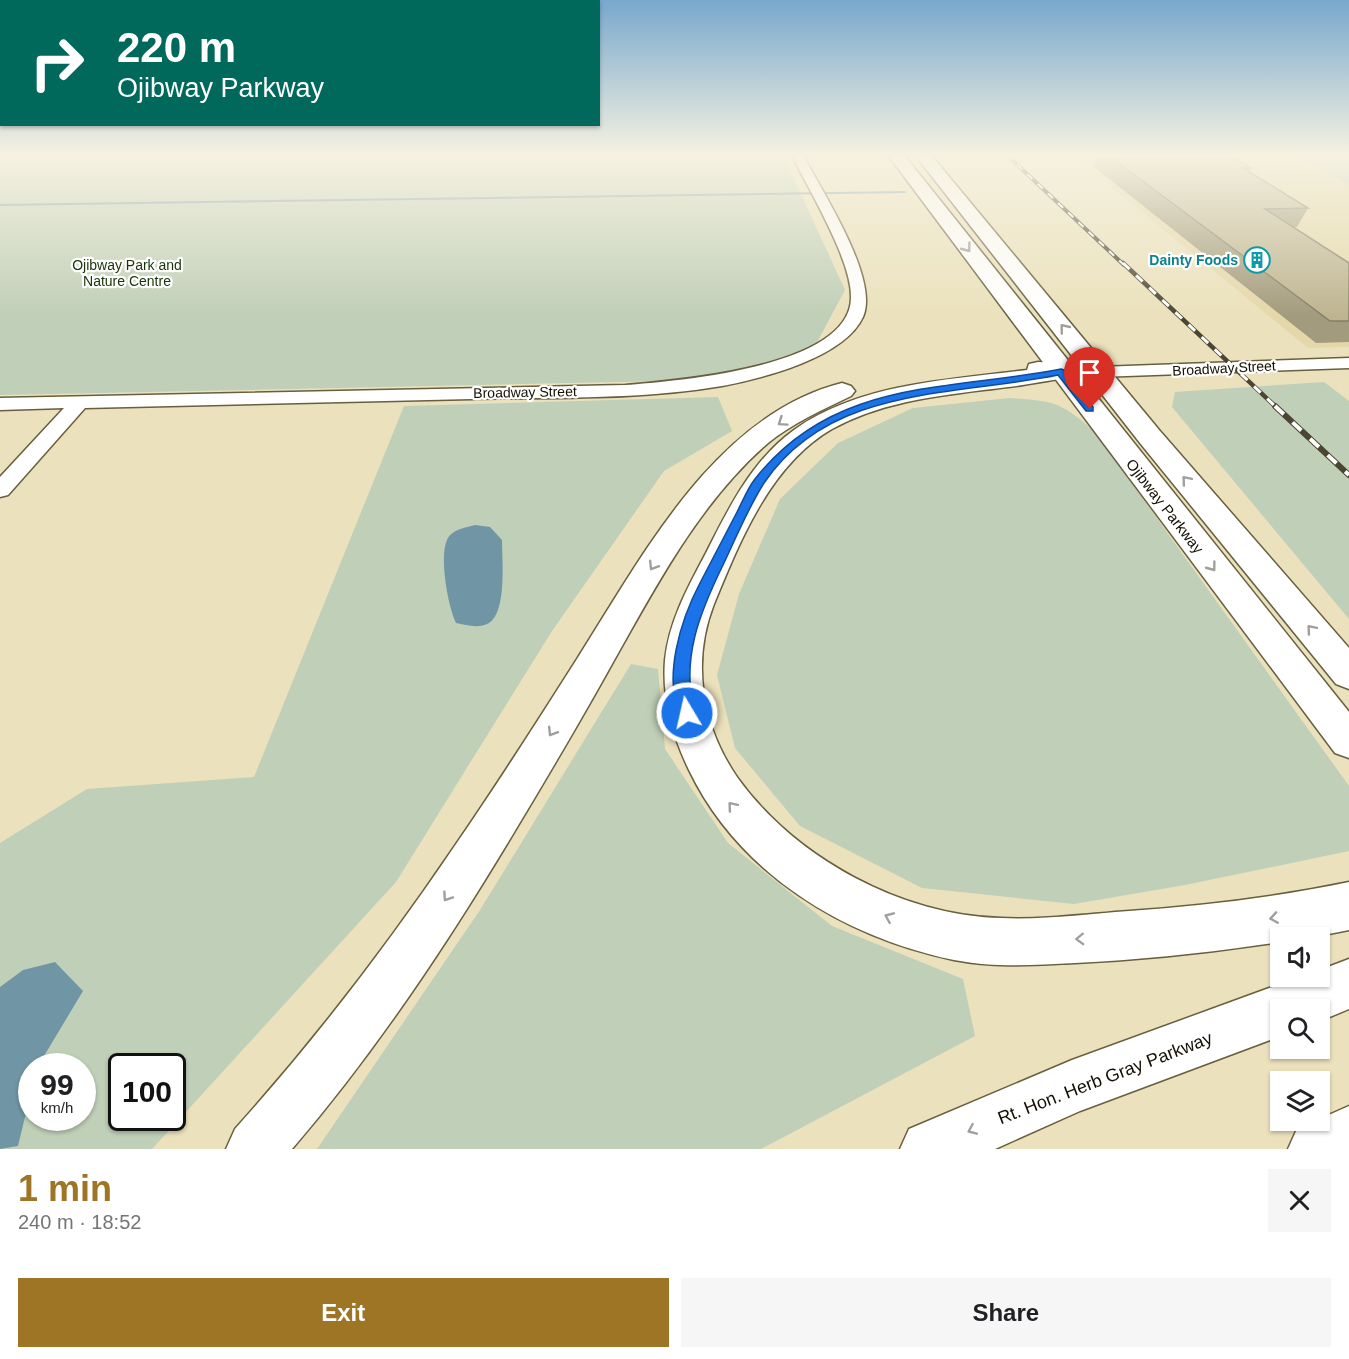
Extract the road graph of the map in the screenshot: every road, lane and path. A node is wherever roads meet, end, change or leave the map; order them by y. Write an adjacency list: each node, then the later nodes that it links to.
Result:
1 (823, 209): 7 (street, Broadway Street)
2 (937, 209): 5 (main road, Ojibway Parkway, one-way to 5)
3 (966, 209): 6 (main road, one-way to 3)
4 (1349, 363): 6 (street, Broadway Street)
5 (1061, 372): 6 (main road); 11 (main road, Ojibway Parkway, one-way to 11); 12 (main road, one-way to 5); 17 (main road, one-way to 17)
6 (1099, 372): 10 (main road, one-way to 6)
7 (80, 402): 8 (street, Broadway Street); 9 (street)
8 (0, 404)
9 (0, 490)
10 (1349, 674)
11 (1349, 741)
12 (1341, 908)
13 (1349, 984): 14 (main road, Rt. Hon. Herb Gray Parkway)
14 (1310, 999)
15 (1270, 1014): 18 (main road, Rt. Hon. Herb Gray Parkway, one-way to 18)
16 (1349, 1134): 19 (main road)
17 (255, 1149)
18 (929, 1149)
19 (1317, 1149)

